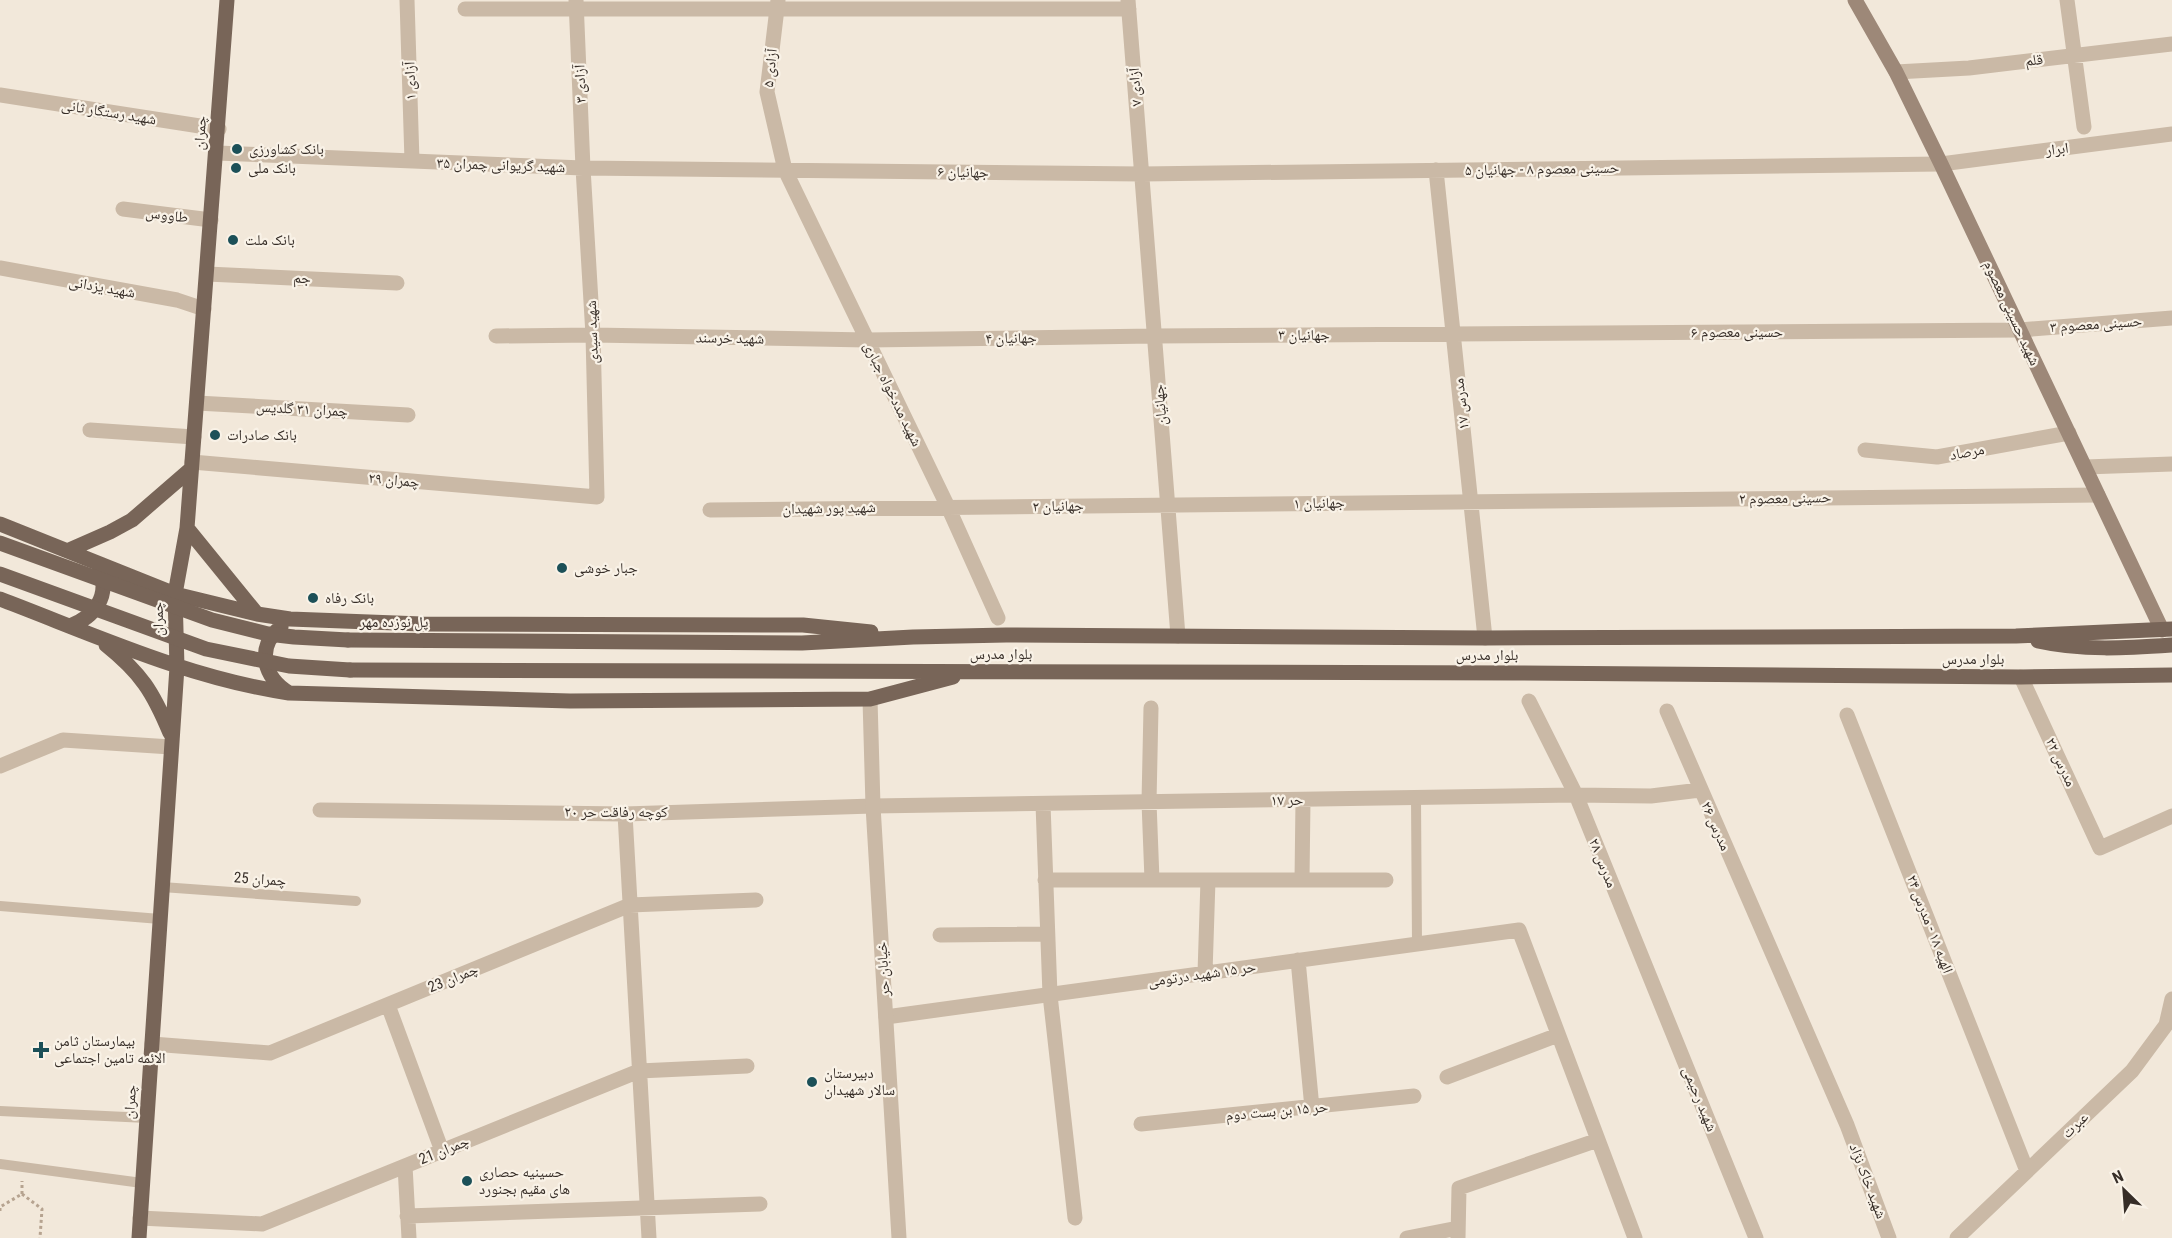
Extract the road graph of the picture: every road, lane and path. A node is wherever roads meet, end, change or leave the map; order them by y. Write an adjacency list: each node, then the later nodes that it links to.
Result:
1 (227, 0): 14 (main road, چمران)
2 (407, 0): 17 (street, آزادی ۱)
3 (1855, 0): 11 (main road, شهید حسینی معصوم)
4 (2067, 0): 10 (street)
5 (576, 4): 6 (street); 8 (street); 19 (street, آزادی ۳)
6 (777, 4): 7 (street); 20 (street, آزادی ۵)
7 (1129, 4): 22 (street, آزادی ۷)
8 (465, 9)
9 (2172, 44): 10 (street, قلم)
10 (2073, 56): 11 (street, قلم); 13 (street)
11 (1896, 72): 18 (main road, شهید حسینی معصوم)
12 (0, 95): 14 (street, شهید رستگار ثانی)
13 (2084, 128)
14 (219, 129): 16 (main road, چمران)
15 (2172, 134): 18 (street, ابرار)
16 (216, 153): 17 (street, شهید گریوانی چمران ۳۵); 24 (main road, چمران)
17 (412, 161): 19 (street, شهید گریوانی چمران ۳۵)
18 (1941, 164): 21 (street, حسینی معصوم ۸ - جهانیان ۵); 30 (main road, شهید حسینی معصوم)
19 (583, 168): 20 (street, شهید گریوانی چمران ۳۵); 32 (street, شهید سیدی)
20 (785, 170): 22 (street, جهانیان ۶); 35 (street, شهید مددخواه جباری)
21 (1436, 170): 22 (street, حسینی معصوم ۸ - جهانیان ۵); 31 (street, مدرس ۱۷)
22 (1142, 174): 34 (street, جهانیان)
23 (123, 209): 24 (street, طاووس)
24 (211, 220): 26 (main road, چمران)
25 (0, 268): 28 (street, شهید یزدانی)
26 (207, 274): 27 (street, جم); 28 (main road, چمران)
27 (397, 283)
28 (204, 309): 36 (main road, چمران)
29 (2172, 318): 30 (street, حسینی معصوم ۳)
30 (2020, 330): 31 (street, حسینی معصوم ۶); 39 (main road, شهید حسینی معصوم)
31 (1454, 334): 34 (street, جهانیان ۳); 47 (street, مدرس ۱۷)
32 (593, 335): 33 (street, شهید خرسند); 35 (street, شهید خرسند); 46 (street, شهید سیدی)
33 (496, 336)
34 (1154, 336): 35 (street, جهانیان ۴); 48 (street, جهانیان)
35 (867, 340): 49 (street, شهید مددخواه جباری)
36 (196, 403): 37 (street, چمران ۳۱ گلدیس); 40 (main road, چمران)
37 (408, 416)
38 (90, 430): 40 (street)
39 (2069, 433): 41 (street, مرصاد); 44 (main road, شهید حسینی معصوم)
40 (194, 436): 43 (main road, چمران)
41 (1865, 450)
42 (2172, 464): 44 (street)
43 (192, 466): 46 (street, چمران ۲۹); 52 (main road, چمران); 54 (main road)
44 (2085, 466): 45 (main road, شهید حسینی معصوم)
45 (2098, 495): 47 (street, حسینی معصوم ۲); 63 (main road, شهید حسینی معصوم)
46 (597, 497)
47 (1471, 501): 48 (street, جهانیان ۱); 68 (street, مدرس ۱۷)
48 (1168, 505): 49 (street, جهانیان ۲); 65 (street, جهانیان)
49 (948, 507): 50 (street, شهید پور شهیدان); 60 (street, شهید مددخواه جباری)
50 (710, 510)
51 (0, 524): 54 (main road)
52 (187, 528): 57 (main road, چمران); 59 (main road)
53 (0, 543): 69 (main road, پل نوزده مهر, bridge)
54 (69, 550): 55 (main road)
55 (95, 561): 57 (main road); 62 (main road)
56 (0, 574): 72 (main road, بلوار مدرس, bridge)
57 (175, 594): 59 (main road); 71 (main road, چمران)
58 (0, 599): 62 (main road)
59 (257, 614): 61 (main road)
60 (998, 618)
61 (290, 619): 67 (main road); 75 (main road)
62 (70, 626): 64 (main road)
63 (2167, 629): 66 (main road, بلوار مدرس)
64 (94, 636): 71 (main road); 81 (main road)
65 (1178, 636): 67 (main road, بلوار مدرس); 68 (main road, بلوار مدرس)
66 (2016, 636): 68 (main road, بلوار مدرس); 70 (main road)
67 (913, 637): 69 (main road, بلوار مدرس)
68 (1485, 638)
69 (802, 643)
70 (2172, 645)
71 (177, 667): 75 (main road); 81 (main road, چمران)
72 (974, 672): 74 (main road, بلوار مدرس); 76 (main road)
73 (2172, 675): 74 (main road, بلوار مدرس)
74 (2021, 677): 92 (street, مدرس ۲۲)
75 (289, 693): 76 (main road)
76 (870, 699): 89 (street, خیابان حر)
77 (1529, 701): 84 (street, مدرس ۲۸)
78 (1151, 708): 87 (street)
79 (1667, 711): 83 (street, مدرس ۲۶)
80 (1847, 715): 129 (street, الهیه ۱۸ - مدرس ۲۴)
81 (171, 742): 82 (street); 98 (main road, چمران)
82 (0, 766)
83 (1700, 790): 84 (street, حر ۱۷); 124 (street, مدرس ۲۶)
84 (1576, 795): 85 (street, حر ۱۷); 113 (street, مدرس ۲۸)
85 (1416, 798): 86 (street, حر ۱۷); 106 (lane)
86 (1303, 800): 87 (street, حر ۱۷); 96 (street)
87 (1149, 802): 88 (street, حر ۱۷); 94 (street)
88 (1044, 804): 89 (street, حر ۱۷); 93 (street)
89 (873, 806): 91 (street, کوچه رفاقت حر ۲۰); 112 (street, خیابان حر)
90 (320, 810): 91 (street, کوچه رفاقت حر ۲۰)
91 (625, 814): 101 (street)
92 (2172, 816)
93 (1045, 880): 94 (street); 104 (street)
94 (1152, 880): 95 (street)
95 (1208, 880): 96 (street); 108 (street)
96 (1302, 880): 97 (street)
97 (1386, 880)
98 (162, 887): 100 (lane, چمران 25); 103 (main road, چمران)
99 (756, 900): 101 (street, چمران 23)
100 (356, 901)
101 (630, 905): 111 (street, چمران 23); 117 (street)
102 (0, 906): 103 (lane)
103 (160, 919): 115 (main road, چمران)
104 (1047, 934): 105 (street); 109 (street)
105 (940, 935)
106 (1417, 944): 107 (street, حر ۱۵ شهید درتومی); 114 (street, حر ۱۵ شهید درتومی)
107 (1298, 960): 108 (street, حر ۱۵ شهید درتومی); 120 (street)
108 (1205, 973): 109 (street, حر ۱۵ شهید درتومی)
109 (1050, 995): 112 (street, حر ۱۵ شهید درتومی); 136 (street)
110 (2172, 999): 129 (street, عبرت)
111 (388, 1005): 115 (street, چمران 23); 126 (street)
112 (886, 1017): 142 (street, خیابان حر)
113 (1670, 1028): 145 (street, شهید رحیمی)
114 (1558, 1035): 118 (street); 125 (street)
115 (152, 1044): 122 (main road, چمران)
116 (747, 1066): 117 (street, چمران 21)
117 (639, 1071): 126 (street, چمران 21); 132 (street)
118 (1447, 1077)
119 (1414, 1096): 120 (street, حر ۱۵ بن بست دوم)
120 (1312, 1108): 123 (street, حر ۱۵ بن بست دوم)
121 (0, 1111): 122 (lane)
122 (147, 1118): 130 (main road, چمران)
123 (1141, 1124)
124 (1846, 1125): 146 (street, شهید خاک نژاد)
125 (1598, 1140): 137 (street); 144 (street)
126 (442, 1151): 128 (street, چمران 21)
127 (0, 1164): 130 (lane)
128 (405, 1166): 134 (street); 135 (street, چمران 21)
129 (2027, 1171): 147 (street, عبرت)
130 (142, 1183): 135 (main road, چمران)
131 (760, 1204): 132 (street)
132 (647, 1208): 134 (street); 141 (street)
133 (0, 1211): 138 (path)
134 (408, 1216): 140 (street)
135 (140, 1218): 139 (main road, چمران)
136 (1075, 1218)
137 (1458, 1233): 143 (street)
138 (40, 1238)
139 (139, 1238)
140 (409, 1238)
141 (648, 1238)
142 (899, 1238)
143 (1407, 1238)
144 (1635, 1238)
145 (1756, 1238)
146 (1889, 1238)
147 (1957, 1238)

